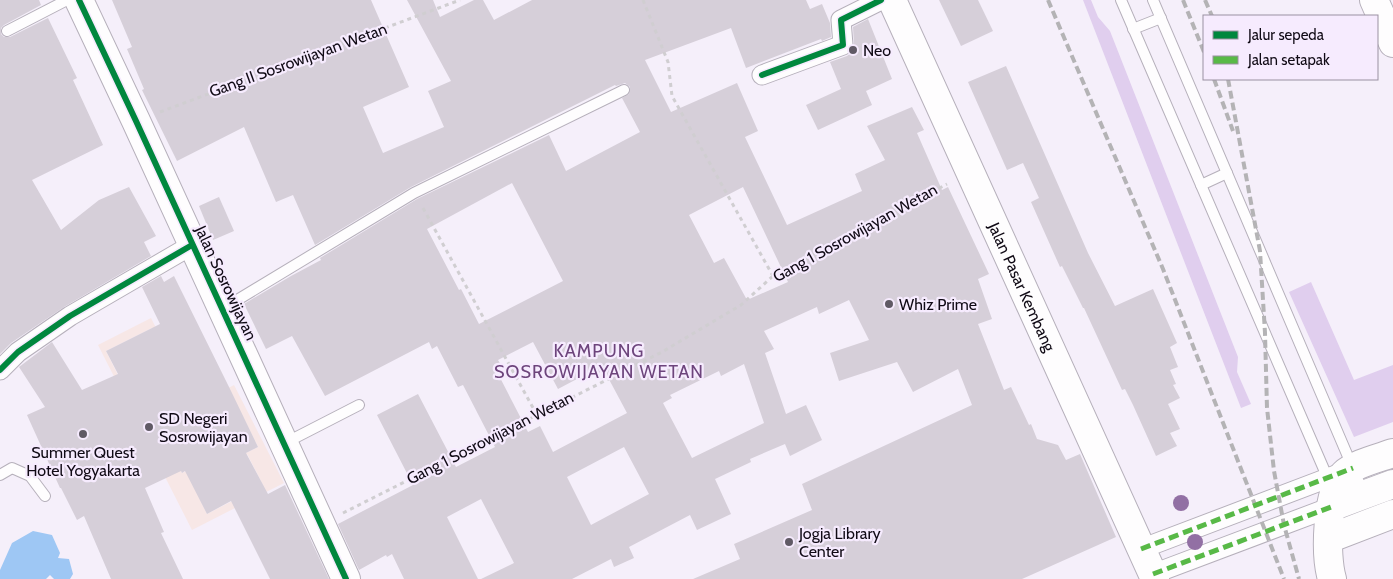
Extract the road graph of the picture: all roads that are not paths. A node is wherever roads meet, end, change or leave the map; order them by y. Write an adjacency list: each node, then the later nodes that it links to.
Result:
1 (67, 0): 10 (lane)
2 (79, 0): 16 (main road, Jalan Sosrowijayan)
3 (881, 0): 12 (street)
4 (892, 0): 28 (main road, Jalan Pasar Kembang)
5 (1121, 0): 9 (lane)
6 (1153, 0): 8 (lane)
7 (1374, 0): 11 (main road)
8 (1160, 18): 9 (lane); 14 (lane)
9 (1134, 30): 15 (lane)
10 (7, 31)
11 (1393, 43)
12 (762, 75)
13 (624, 90): 17 (lane)
14 (1227, 173): 15 (lane); 24 (lane)
15 (1200, 185): 24 (lane)
16 (192, 246): 17 (main road, Jalan Sosrowijayan); 18 (street)
17 (223, 309): 20 (main road, Jalan Sosrowijayan)
18 (0, 370)
19 (359, 405): 20 (lane)
20 (284, 443): 30 (main road, Jalan Sosrowijayan)
21 (1393, 453): 24 (main road)
22 (0, 475): 25 (lane)
23 (1393, 484): 24 (main road)
24 (1336, 487): 27 (main road); 28 (street); 29 (street)
25 (45, 496)
26 (1393, 514): 27 (main road)
27 (1328, 539): 31 (main road)
28 (1141, 549): 29 (main road, Jalan Pasar Kembang)
29 (1154, 576)
30 (346, 579)
31 (1332, 579)

